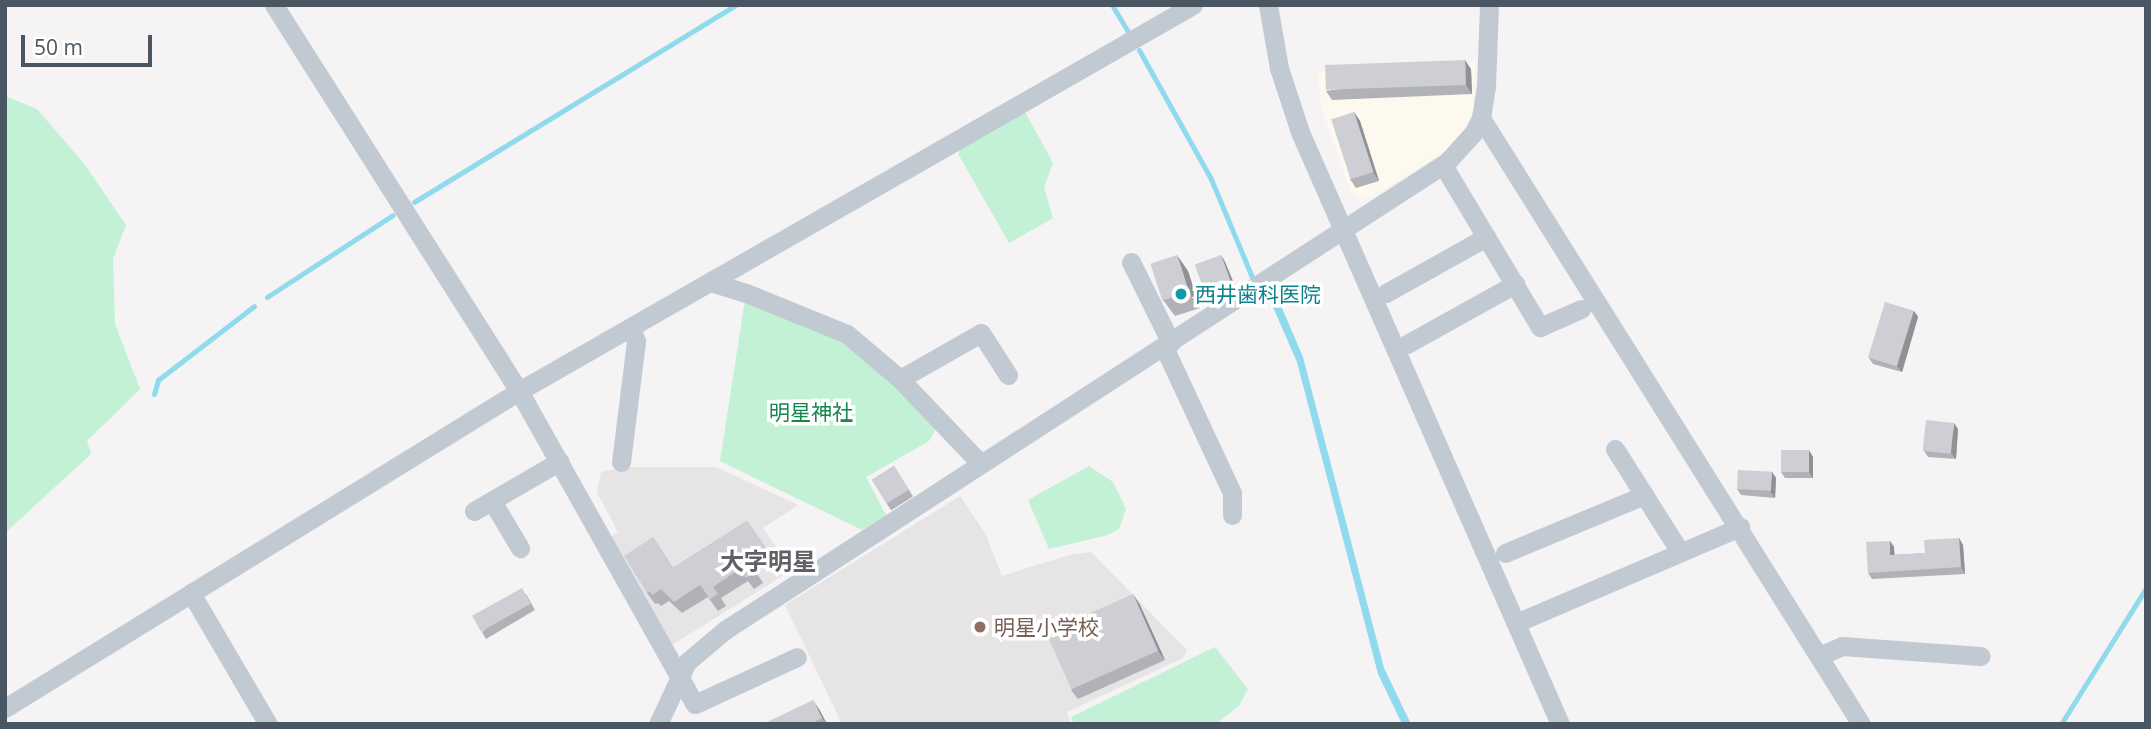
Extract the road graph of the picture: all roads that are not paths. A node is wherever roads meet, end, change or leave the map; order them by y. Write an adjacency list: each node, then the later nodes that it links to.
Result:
1 (274, 5): 19 (street)
2 (1193, 5): 10 (street)
3 (1268, 5): 7 (street)
4 (1489, 5): 5 (street)
5 (1481, 118): 6 (street); 28 (street)
6 (1443, 165): 7 (street); 8 (street)
7 (1344, 230): 16 (street); 33 (street)
8 (1486, 237): 11 (street); 12 (street)
9 (1131, 262): 16 (street)
10 (710, 282): 14 (street); 18 (street)
11 (1515, 284): 13 (street); 15 (street)
12 (1386, 293)
13 (1581, 309)
14 (631, 328): 19 (street); 22 (street)
15 (1407, 344)
16 (1168, 345): 23 (street); 27 (street)
17 (1007, 375): 18 (street)
18 (900, 379): 23 (street)
19 (519, 391): 21 (street); 32 (street)
20 (1615, 449): 24 (street)
21 (560, 461): 25 (street); 37 (street)
22 (621, 462)
23 (981, 464): 37 (street)
24 (1644, 495): 30 (street); 31 (street)
25 (492, 501): 26 (street); 29 (street)
26 (474, 512)
27 (1232, 515)
28 (1740, 527): 31 (street); 34 (street)
29 (520, 548)
30 (1505, 552)
31 (1680, 552): 33 (street)
32 (191, 593): 38 (street); 39 (street)
33 (1516, 623): 41 (street)
34 (1821, 655): 35 (street); 42 (street)
35 (1981, 656)
36 (797, 657): 37 (street)
37 (680, 674): 40 (street)
38 (5, 708)
39 (268, 724)
40 (658, 724)
41 (1560, 724)
42 (1861, 724)

